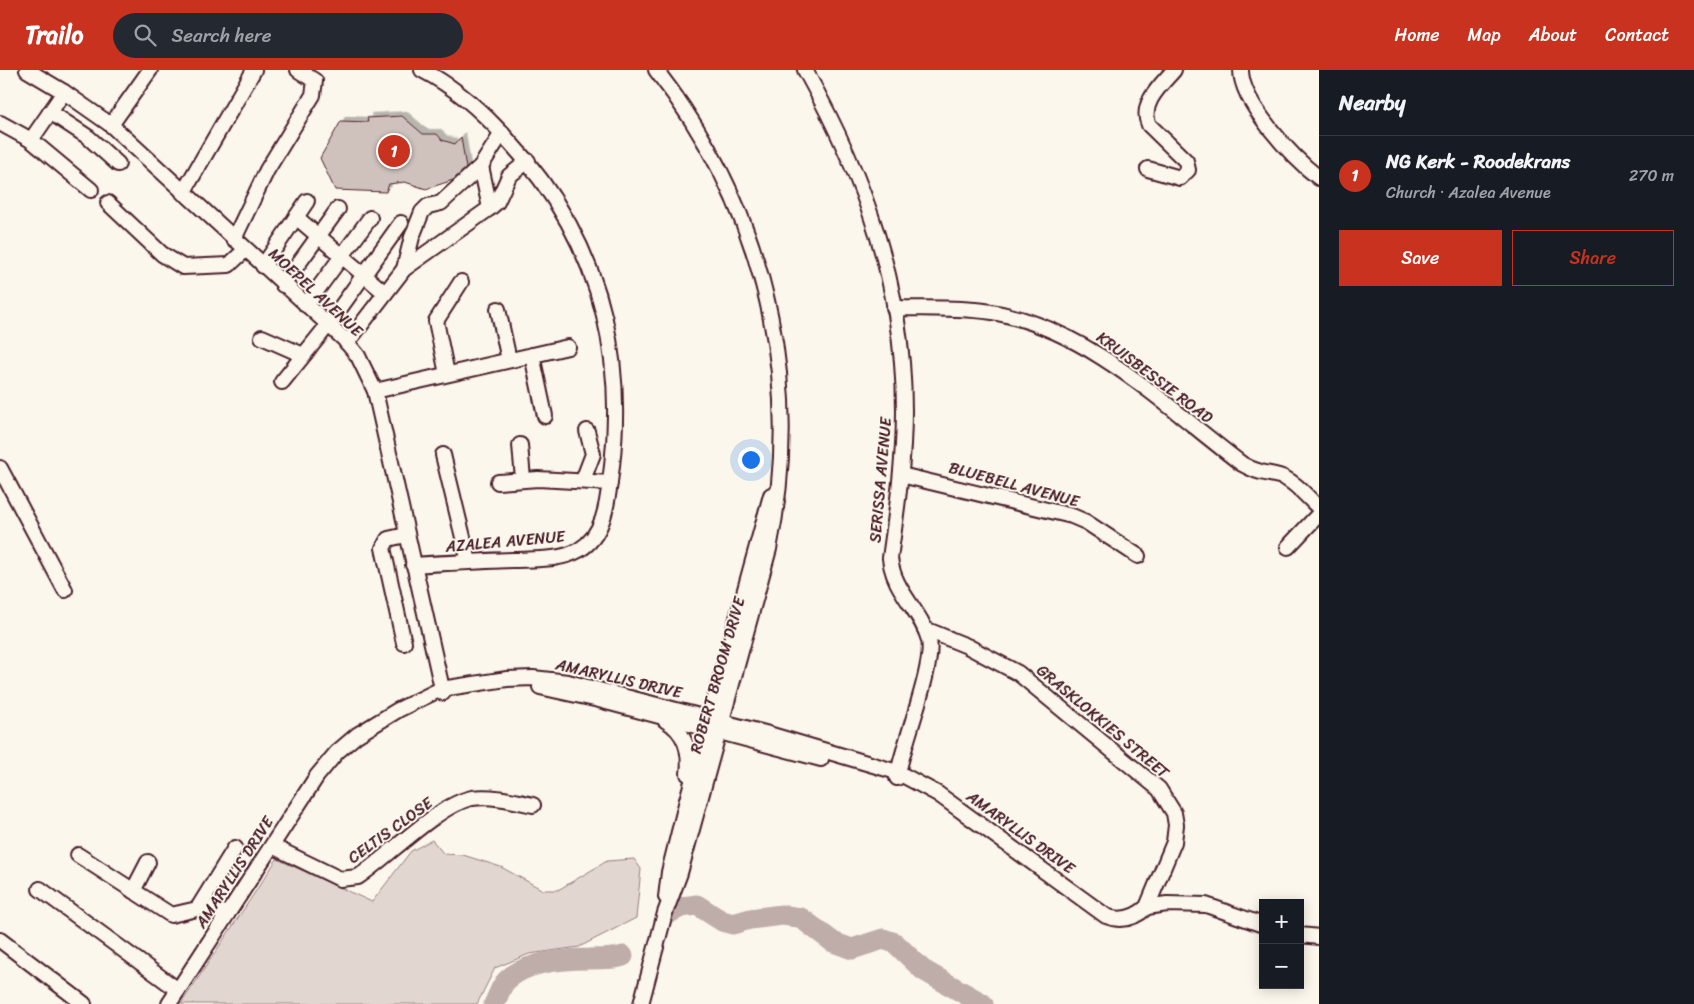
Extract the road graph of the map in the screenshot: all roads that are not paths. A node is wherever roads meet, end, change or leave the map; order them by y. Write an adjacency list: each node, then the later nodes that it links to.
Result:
1 (28, 70): 10 (street, MOEPEL AVENUE)
2 (150, 70): 13 (street)
3 (254, 70): 22 (street)
4 (298, 70): 31 (street)
5 (422, 70): 14 (street, AZALEA AVENUE)
6 (656, 70): 75 (street, ROBERT BROOM DRIVE)
7 (805, 70): 41 (street, SERISSA AVENUE)
8 (1174, 70): 19 (street)
9 (1241, 70): 20 (street)
10 (64, 92): 11 (street); 13 (street, MOEPEL AVENUE)
11 (50, 112): 15 (street); 17 (street)
12 (0, 123): 15 (street)
13 (111, 125): 22 (street, MOEPEL AVENUE)
14 (502, 133): 16 (street, AZALEA AVENUE); 18 (street)
15 (31, 140): 21 (street)
16 (528, 161): 25 (street); 62 (street, AZALEA AVENUE)
17 (118, 164)
18 (481, 166): 25 (street); 35 (street)
19 (1148, 169)
20 (1319, 178)
21 (91, 190)
22 (183, 193): 31 (street, MOEPEL AVENUE)
23 (307, 201): 27 (street)
24 (108, 203): 32 (street)
25 (490, 208): 35 (street)
26 (338, 209): 30 (street)
27 (296, 217): 30 (street); 34 (street)
28 (370, 218): 33 (street)
29 (401, 223): 36 (street)
30 (318, 236): 33 (street); 38 (street)
31 (234, 239): 32 (street, MOEPEL AVENUE)
32 (245, 250): 34 (street, MOEPEL AVENUE)
33 (342, 256): 36 (street); 40 (street)
34 (263, 266): 38 (street, MOEPEL AVENUE)
35 (404, 269): 39 (street)
36 (364, 274): 39 (street); 43 (street)
37 (461, 282): 50 (street)
38 (283, 285): 40 (street, MOEPEL AVENUE)
39 (386, 293): 45 (street)
40 (306, 305): 43 (street, MOEPEL AVENUE)
41 (894, 308): 58 (street, SERISSA AVENUE); 63 (street, KRUISBESSIE ROAD)
42 (498, 309): 49 (street)
43 (328, 325): 45 (street, MOEPEL AVENUE); 47 (street)
44 (262, 337): 47 (street)
45 (347, 343): 52 (street, MOEPEL AVENUE)
46 (568, 347): 48 (street)
47 (303, 355): 51 (street)
48 (532, 356): 49 (street); 53 (street)
49 (509, 360): 50 (street)
50 (447, 374): 52 (street)
51 (282, 382)
52 (374, 391): 65 (street, MOEPEL AVENUE)
53 (546, 416)
54 (587, 431): 60 (street)
55 (520, 445): 59 (street)
56 (443, 455): 68 (street)
57 (0, 468): 70 (street)
58 (901, 475): 67 (street, BLUEBELL AVENUE); 71 (street, SERISSA AVENUE)
59 (523, 479): 60 (street); 61 (street)
60 (583, 480): 62 (street)
61 (498, 482)
62 (610, 483): 68 (street, AZALEA AVENUE)
63 (1319, 508)
64 (1319, 514): 66 (street)
65 (406, 535): 69 (street, MOEPEL AVENUE); 72 (street)
66 (1288, 547)
67 (1138, 556)
68 (469, 562): 69 (street, AZALEA AVENUE)
69 (413, 565): 73 (street, MOEPEL AVENUE)
70 (65, 590)
71 (925, 629): 76 (street, SERISSA AVENUE); 85 (street, GRASKLOKKIES STREET)
72 (404, 644)
73 (438, 692): 74 (street, AMARYLLIS DRIVE); 75 (street, AMARYLLIS DRIVE); 79 (street, AMARYLLIS DRIVE)
74 (662, 718): 75 (street, AMARYLLIS DRIVE); 77 (street)
75 (714, 726): 76 (street, AMARYLLIS DRIVE); 77 (street, ROBERT BROOM DRIVE); 87 (street, ROBERT BROOM DRIVE)
76 (897, 775): 85 (street, AMARYLLIS DRIVE)
77 (687, 800): 87 (street, ROBERT BROOM DRIVE)
78 (534, 805): 79 (street, CELTIS CLOSE)
79 (272, 846): 88 (street, AMARYLLIS DRIVE)
80 (234, 848): 86 (street)
81 (78, 855): 84 (street)
82 (148, 862): 84 (street)
83 (40, 889): 93 (street)
84 (133, 891): 86 (street)
85 (1147, 907): 89 (street)
86 (198, 908): 88 (street)
87 (666, 913): 96 (street, ROBERT BROOM DRIVE)
88 (227, 914): 93 (street, AMARYLLIS DRIVE)
89 (1259, 924)
90 (1304, 935): 91 (street)
91 (1319, 937)
92 (2, 945): 94 (street)
93 (178, 990): 95 (street, AMARYLLIS DRIVE)
94 (84, 1004)
95 (169, 1004)
96 (640, 1004)

